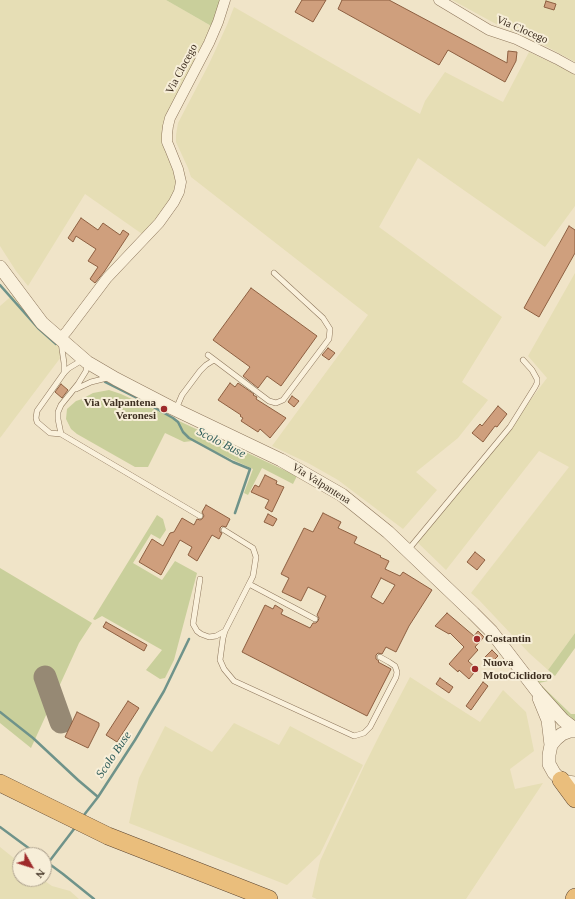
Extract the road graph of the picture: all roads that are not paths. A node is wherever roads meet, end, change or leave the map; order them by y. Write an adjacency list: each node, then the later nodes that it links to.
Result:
1 (225, 0): 6 (street, Via Clocego)
2 (439, 0): 3 (street, Via Clocego)
3 (575, 69)
4 (0, 267): 6 (street, Via Valpantena)
5 (274, 273): 8 (lane)
6 (60, 339): 10 (street, Via Valpantena); 11 (lane)
7 (208, 355): 8 (lane)
8 (214, 360): 14 (lane)
9 (523, 360): 18 (lane)
10 (87, 362): 11 (lane); 12 (street, Via Valpantena); 13 (lane)
11 (64, 373): 15 (lane)
12 (116, 379): 13 (lane); 14 (street, Via Valpantena)
13 (75, 389): 15 (lane)
14 (175, 409): 18 (street, Via Valpantena)
15 (61, 434): 16 (lane)
16 (200, 516)
17 (224, 530): 20 (lane)
18 (408, 550): 24 (street, Via Valpantena)
19 (200, 580): 22 (lane)
20 (249, 584): 21 (lane); 22 (lane)
21 (315, 619)
22 (225, 631): 23 (lane)
23 (380, 657)
24 (537, 691): 25 (street, Via Valpantena); 26 (street, Via Valpantena)
25 (575, 730): 26 (street, Via Valpantena)
26 (551, 746): 27 (street, Via Valpantena)
27 (568, 782): 29 (highway)
28 (0, 783): 30 (highway)
29 (575, 799)
30 (269, 899)

